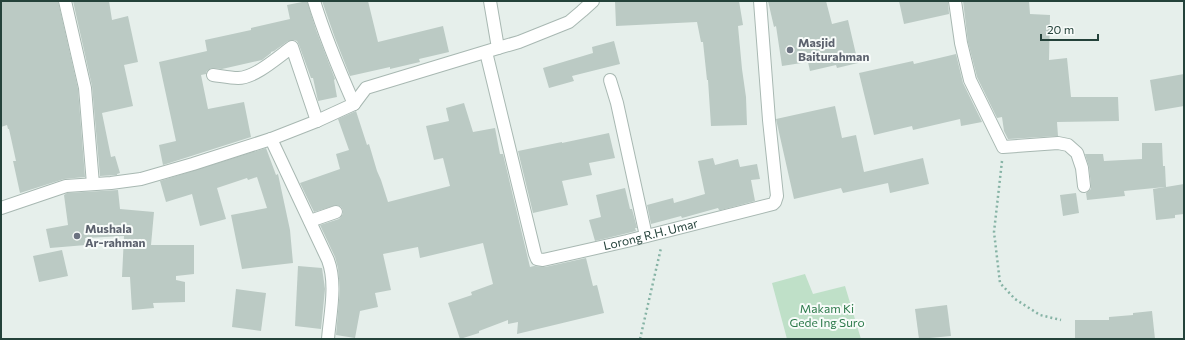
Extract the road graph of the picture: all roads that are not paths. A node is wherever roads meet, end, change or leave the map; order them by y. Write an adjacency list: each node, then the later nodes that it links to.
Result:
1 (65, 1): 14 (street)
2 (314, 1): 11 (street)
3 (490, 1): 7 (street)
4 (593, 1): 7 (street)
5 (760, 1): 19 (street, Lorong R.H. Umar)
6 (955, 1): 15 (street)
7 (498, 48): 8 (street)
8 (486, 52): 11 (street); 19 (street, Lorong R.H. Umar)
9 (213, 75): 12 (street)
10 (610, 80): 19 (street)
11 (354, 104): 12 (street)
12 (317, 121): 13 (street)
13 (271, 139): 14 (street); 18 (street)
14 (93, 184): 16 (street)
15 (1084, 186)
16 (1, 208)
17 (336, 212): 18 (street)
18 (310, 221): 20 (street)
19 (646, 236)
20 (328, 339)

